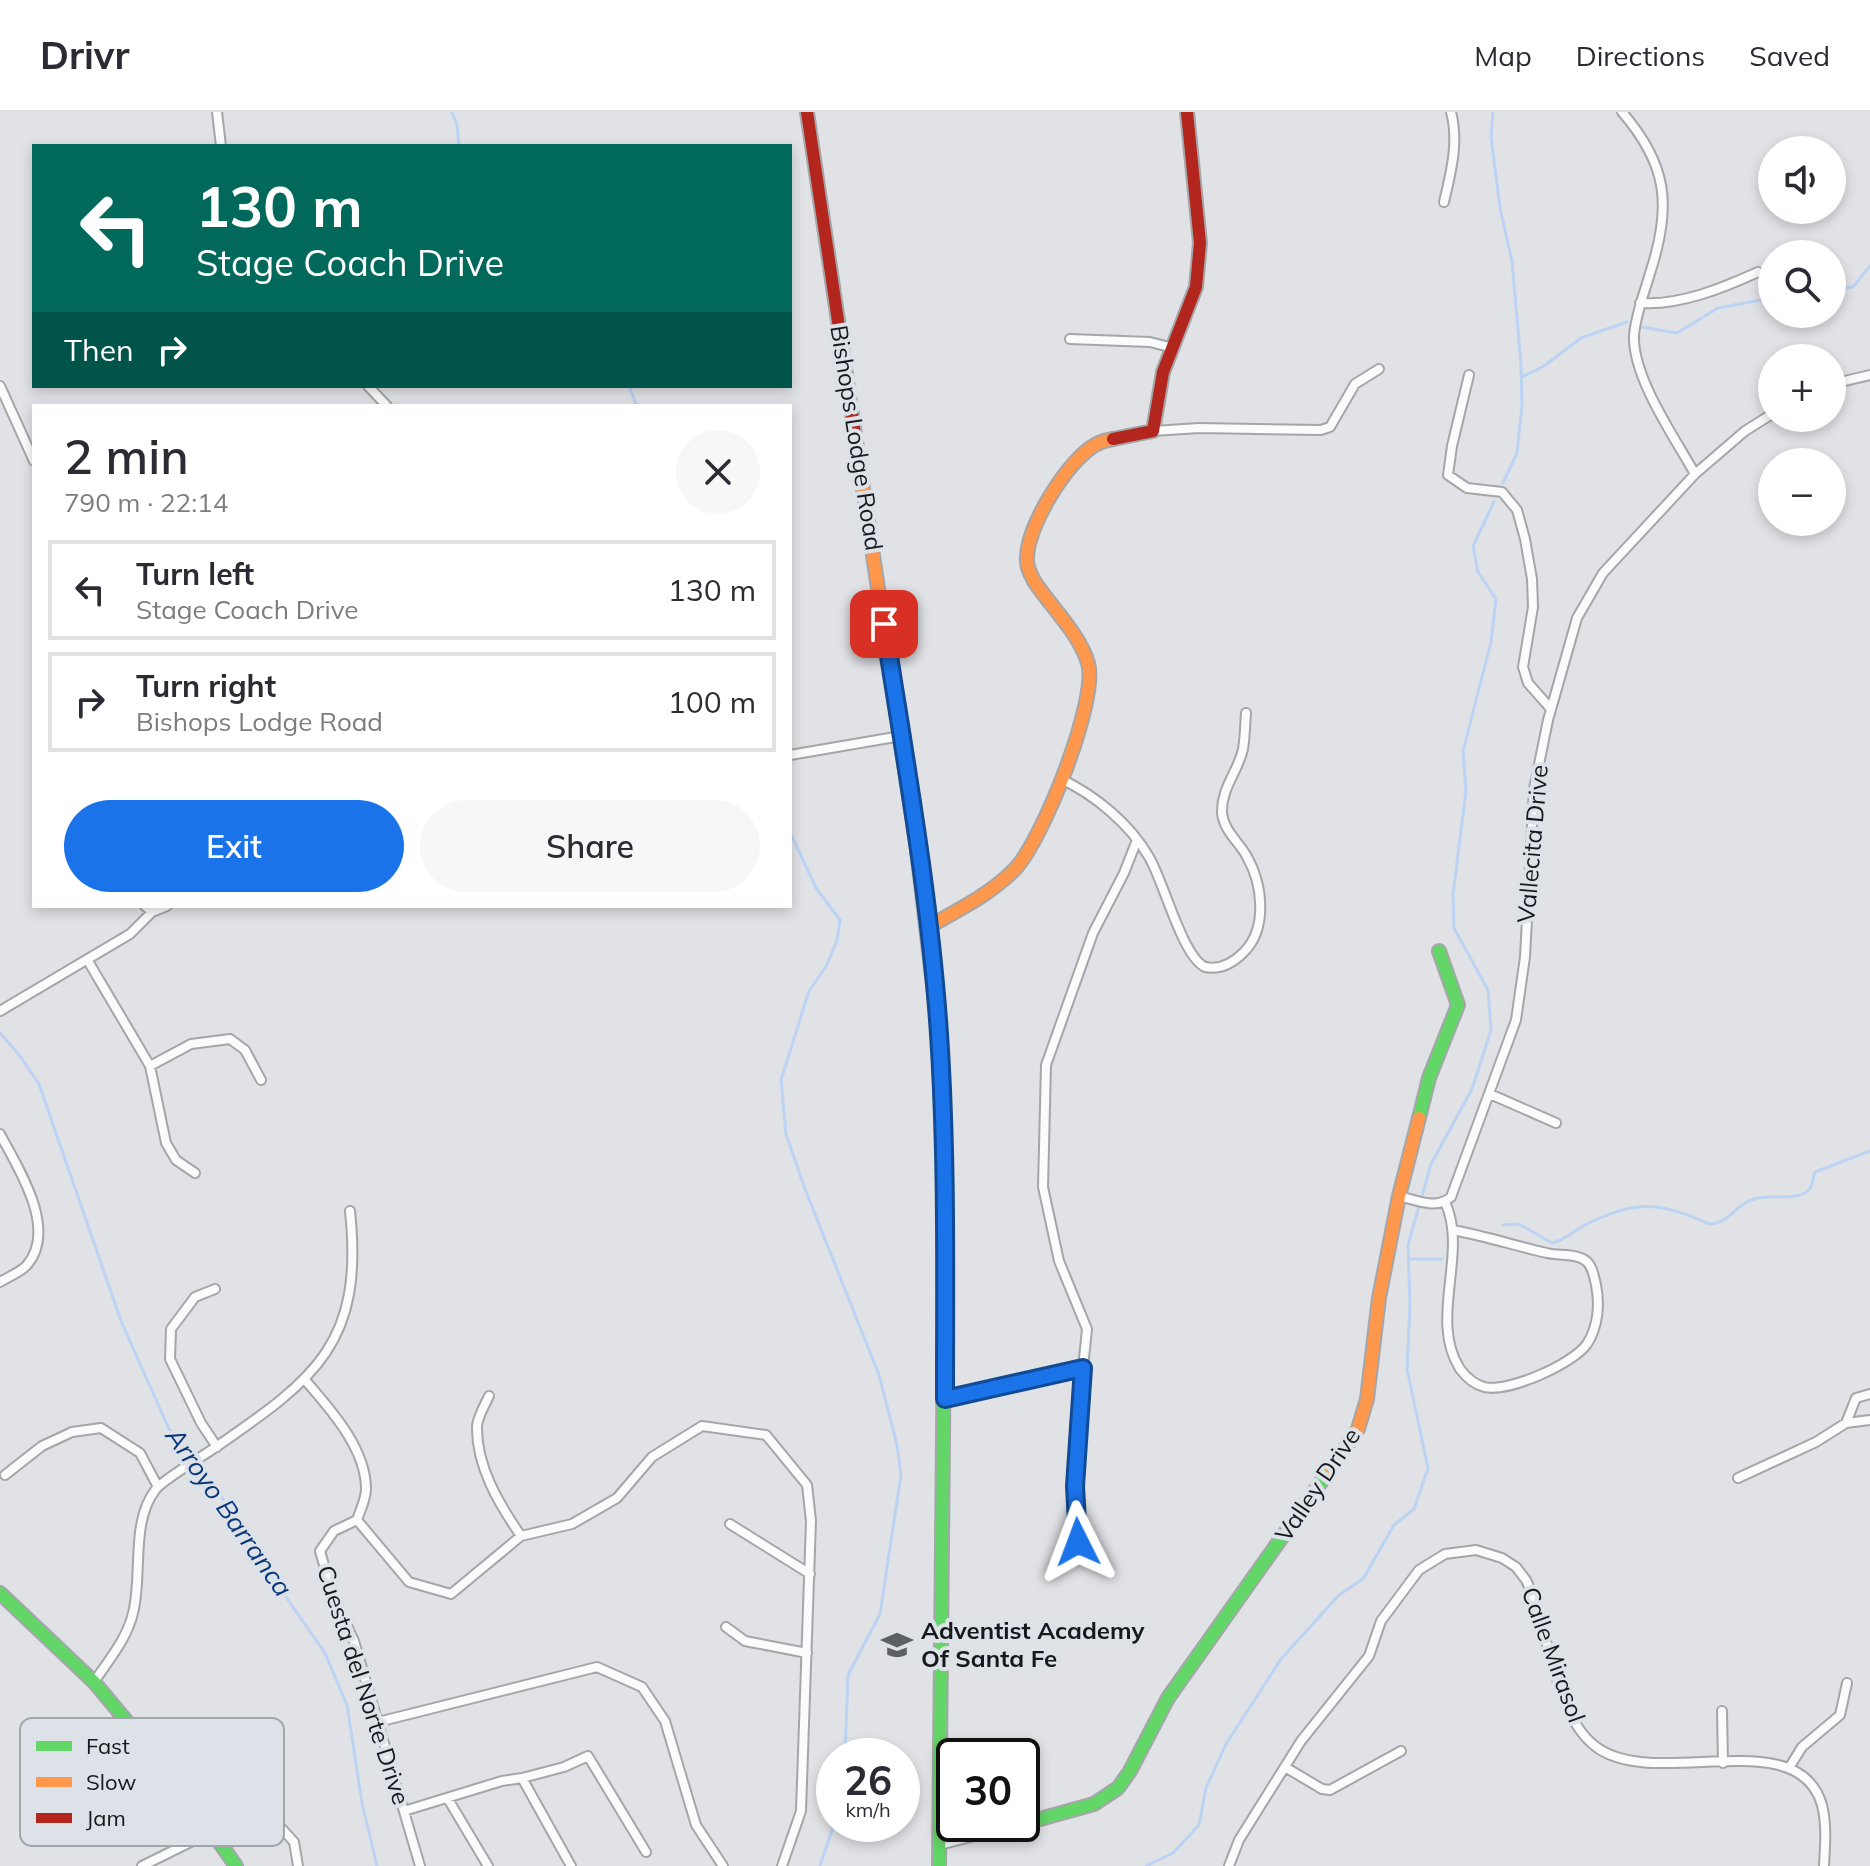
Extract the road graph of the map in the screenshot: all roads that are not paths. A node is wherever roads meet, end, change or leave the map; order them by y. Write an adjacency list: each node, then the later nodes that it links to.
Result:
1 (217, 112): 6 (street)
2 (807, 112): 25 (street, Bishops Lodge Road)
3 (1187, 112): 11 (street)
4 (1451, 112): 7 (street)
5 (1622, 112): 9 (street)
6 (221, 144)
7 (1444, 202)
8 (1758, 272): 9 (street)
9 (1640, 303): 22 (street)
10 (1070, 339): 11 (street)
11 (1173, 348): 20 (street)
12 (1379, 369): 20 (street)
13 (1469, 375): 23 (street)
14 (1870, 375): 15 (street)
15 (1846, 381)
16 (0, 386): 21 (street)
17 (370, 388): 18 (street)
18 (385, 404)
19 (1758, 423): 22 (street, Vallecita Drive)
20 (1153, 431): 27 (street)
21 (32, 457)
22 (1695, 474): 23 (street, Vallecita Drive)
23 (1551, 709): 36 (street, Vallecita Drive)
24 (1246, 713): 28 (street)
25 (901, 736): 26 (street); 30 (street, Bishops Lodge Road)
26 (792, 755)
27 (1061, 779): 28 (street); 30 (street)
28 (1137, 840): 46 (street)
29 (148, 909): 32 (street)
30 (928, 927): 50 (street, Bishops Lodge Road)
31 (1439, 951): 40 (street, Valley Drive)
32 (88, 961): 33 (street); 34 (street)
33 (0, 1011)
34 (150, 1066): 35 (street); 39 (street)
35 (261, 1080)
36 (1490, 1094): 37 (street); 41 (street, Vallecita Drive)
37 (1556, 1123)
38 (0, 1134): 44 (street)
39 (195, 1173)
40 (1399, 1196): 41 (street); 77 (street, Valley Drive)
41 (1445, 1202): 43 (street)
42 (350, 1211): 47 (street)
43 (1453, 1230): 43 (street)
44 (0, 1282)
45 (215, 1289): 53 (street)
46 (1083, 1368): 50 (street); 60 (street)
47 (305, 1380): 53 (street); 57 (street)
48 (1870, 1394): 52 (street)
49 (489, 1396): 59 (street)
50 (945, 1399): 80 (street, Bishops Lodge Road)
51 (1870, 1420): 52 (street)
52 (1846, 1423): 55 (street)
53 (217, 1447): 56 (street)
54 (5, 1475): 56 (street)
55 (1738, 1478)
56 (158, 1487): 65 (street)
57 (357, 1520): 59 (street); 69 (street, Cuesta del Norte Drive)
58 (730, 1524): 61 (street)
59 (521, 1536): 61 (street)
60 (1078, 1542)
61 (810, 1574): 64 (street)
62 (0, 1593): 65 (street)
63 (726, 1627): 64 (street)
64 (807, 1653): 91 (street)
65 (94, 1682): 68 (street)
66 (1847, 1683): 73 (street)
67 (1722, 1711): 71 (street)
68 (124, 1718)
69 (378, 1722): 76 (street, Cuesta del Norte Drive); 90 (street)
70 (1401, 1751): 72 (street)
71 (1723, 1763): 72 (street, Calle Mirasol); 73 (street, Calle Mirasol)
72 (1285, 1767): 93 (street, Calle Mirasol)
73 (1789, 1768): 94 (street)
74 (522, 1778): 75 (street); 83 (street); 89 (street)
75 (448, 1799): 76 (street); 88 (street)
76 (404, 1811): 87 (street, Cuesta del Norte Drive)
77 (1040, 1819)
78 (284, 1831): 86 (street)
79 (951, 1842): 80 (street, Valley Drive)
80 (939, 1845): 92 (street, Bishops Lodge Road)
81 (183, 1846): 84 (street)
82 (223, 1846): 85 (street)
83 (646, 1852)
84 (142, 1866)
85 (236, 1866)
86 (298, 1866)
87 (420, 1866)
88 (488, 1866)
89 (571, 1866)
90 (723, 1866)
91 (782, 1866)
92 (939, 1866)
93 (1229, 1866)
94 (1824, 1866)

